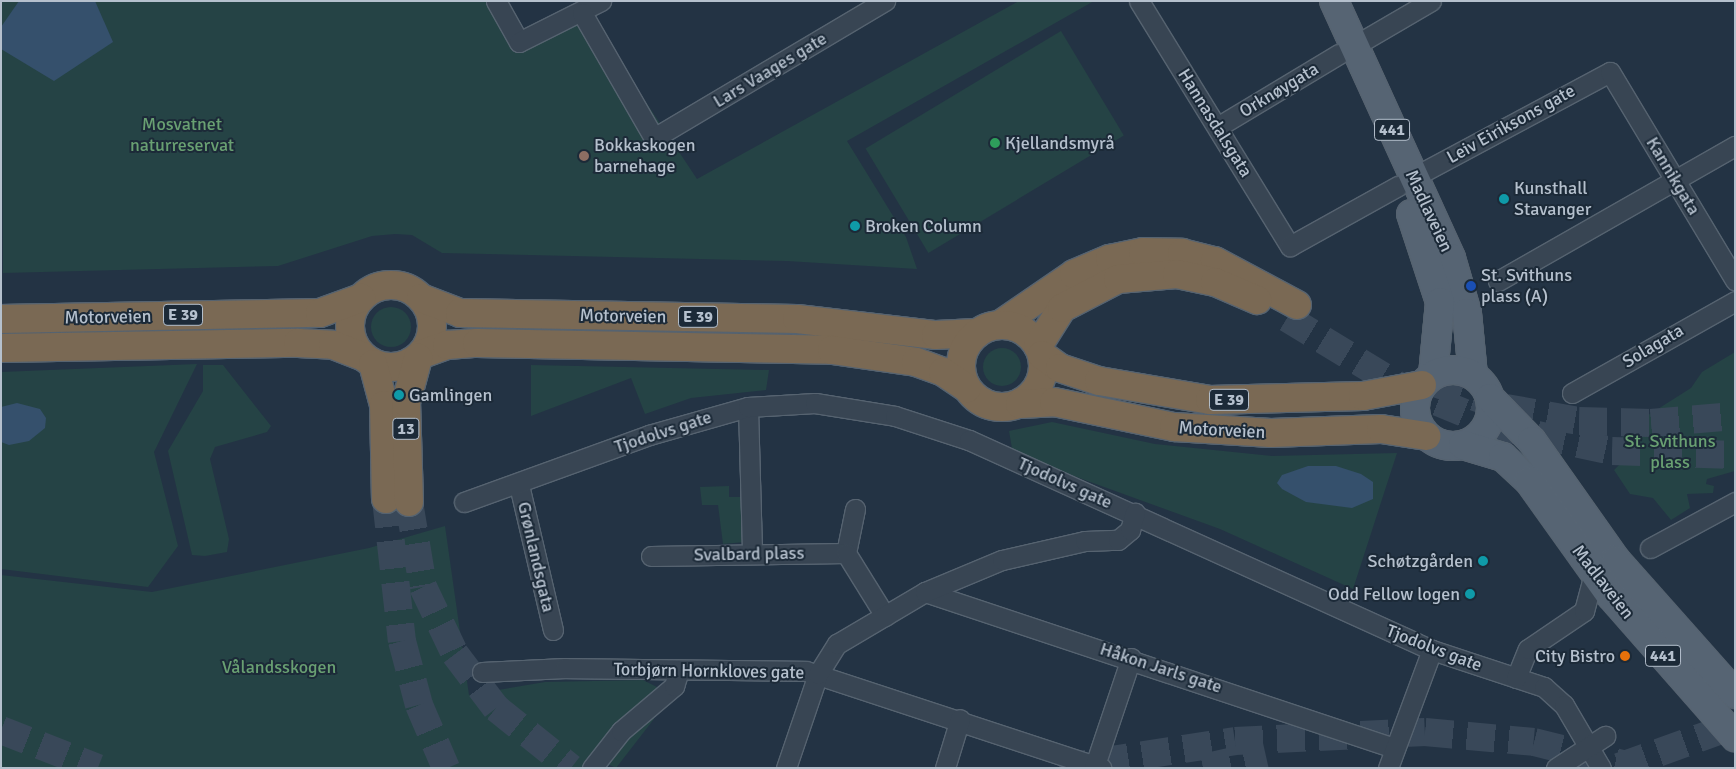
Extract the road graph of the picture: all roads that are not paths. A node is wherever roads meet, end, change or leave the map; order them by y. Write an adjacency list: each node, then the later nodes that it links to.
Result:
1 (496, 1): 8 (street)
2 (601, 1): 8 (street)
3 (885, 1): 8 (street, Lars Vaages gate)
4 (1314, 1): 9 (main road, Madlaveien / 441)
5 (1334, 1): 9 (main road, Madlaveien / 441)
6 (1431, 1): 9 (street, Orknøygata)
7 (1140, 2): 11 (street, Hannasdalsgata)
8 (582, 13)
9 (1346, 50): 11 (street, Orknøygata); 14 (main road, Madlaveien / 441)
10 (1610, 72): 13 (street, Kannikgata); 14 (street, Leiv Eiriksons gate)
11 (1219, 126): 15 (street, Hannasdalsgata)
12 (1735, 146): 13 (street)
13 (1674, 180): 16 (street, Kannikgata); 17 (street)
14 (1406, 182): 15 (street, Leiv Eiriksons gate); 27 (main road, Madlaveien / 441); 28 (main road, Madlaveien / 441)
15 (1290, 246)
16 (1735, 280)
17 (1498, 281)
18 (361, 298): 19 (highway, E 39); 21 (highway, Motorveien / E 39); 26 (highway)
19 (421, 298): 22 (highway, Motorveien / E 39); 25 (highway)
20 (1735, 301): 30 (street, Solagata)
21 (1, 320)
22 (989, 329): 24 (highway, E 39); 24 (highway); 29 (highway)
23 (1, 348): 26 (highway, Motorveien / E 39)
24 (1040, 350): 28 (highway, Motorveien / E 39); 32 (highway)
25 (420, 356): 26 (highway, E 39); 26 (highway, 13); 29 (highway, Motorveien / E 39)
26 (368, 360)
27 (1472, 375): 28 (main road); 31 (main road, 441)
28 (1428, 380): 34 (main road, 441)
29 (967, 388): 32 (highway, E 39)
30 (1572, 393)
31 (1490, 398): 35 (main road); 55 (main road, Madlaveien / 441)
32 (1020, 404): 34 (highway, Motorveien / E 39)
33 (748, 407): 36 (street, Tjodolvs gate); 40 (street, Tjodolvs gate); 42 (street)
34 (1426, 436): 35 (main road, 441)
35 (1463, 446): 45 (main road, Madlaveien / 441)
36 (519, 485): 37 (street, Tjodolvs gate); 48 (street, Grønlandsgata)
37 (464, 502)
38 (1735, 502): 41 (street)
39 (855, 509): 43 (street)
40 (1135, 513): 46 (street); 49 (street, Tjodolvs gate)
41 (1650, 548)
42 (752, 552): 43 (street, Svalbard plass); 44 (street, Svalbard plass)
43 (846, 553): 47 (street)
44 (652, 556)
45 (1594, 572): 54 (street); 58 (main road, Madlaveien / 441)
46 (925, 592): 47 (street); 50 (street, Håkon Jarls gate)
47 (885, 616): 53 (street)
48 (553, 630)
49 (1432, 650): 54 (street, Tjodolvs gate); 59 (street)
50 (1131, 658): 59 (street, Håkon Jarls gate); 62 (street)
51 (678, 671): 52 (street, Torbjørn Hornkloves gate); 53 (street, Torbjørn Hornkloves gate); 61 (street)
52 (482, 672)
53 (818, 674): 56 (street, Torbjørn Hornkloves gate); 63 (street)
54 (1516, 678): 60 (street, Tjodolvs gate)
55 (1735, 694)
56 (960, 719): 62 (street, Torbjørn Hornkloves gate); 64 (street)
57 (1605, 736): 60 (street)
58 (1735, 737)
59 (1396, 748): 65 (street)
60 (1589, 748): 66 (street); 67 (street, Tjodolvs gate)
61 (591, 766)
62 (1097, 767)
63 (786, 768)
64 (945, 768)
65 (1388, 768)
66 (1556, 768)
67 (1601, 768)

